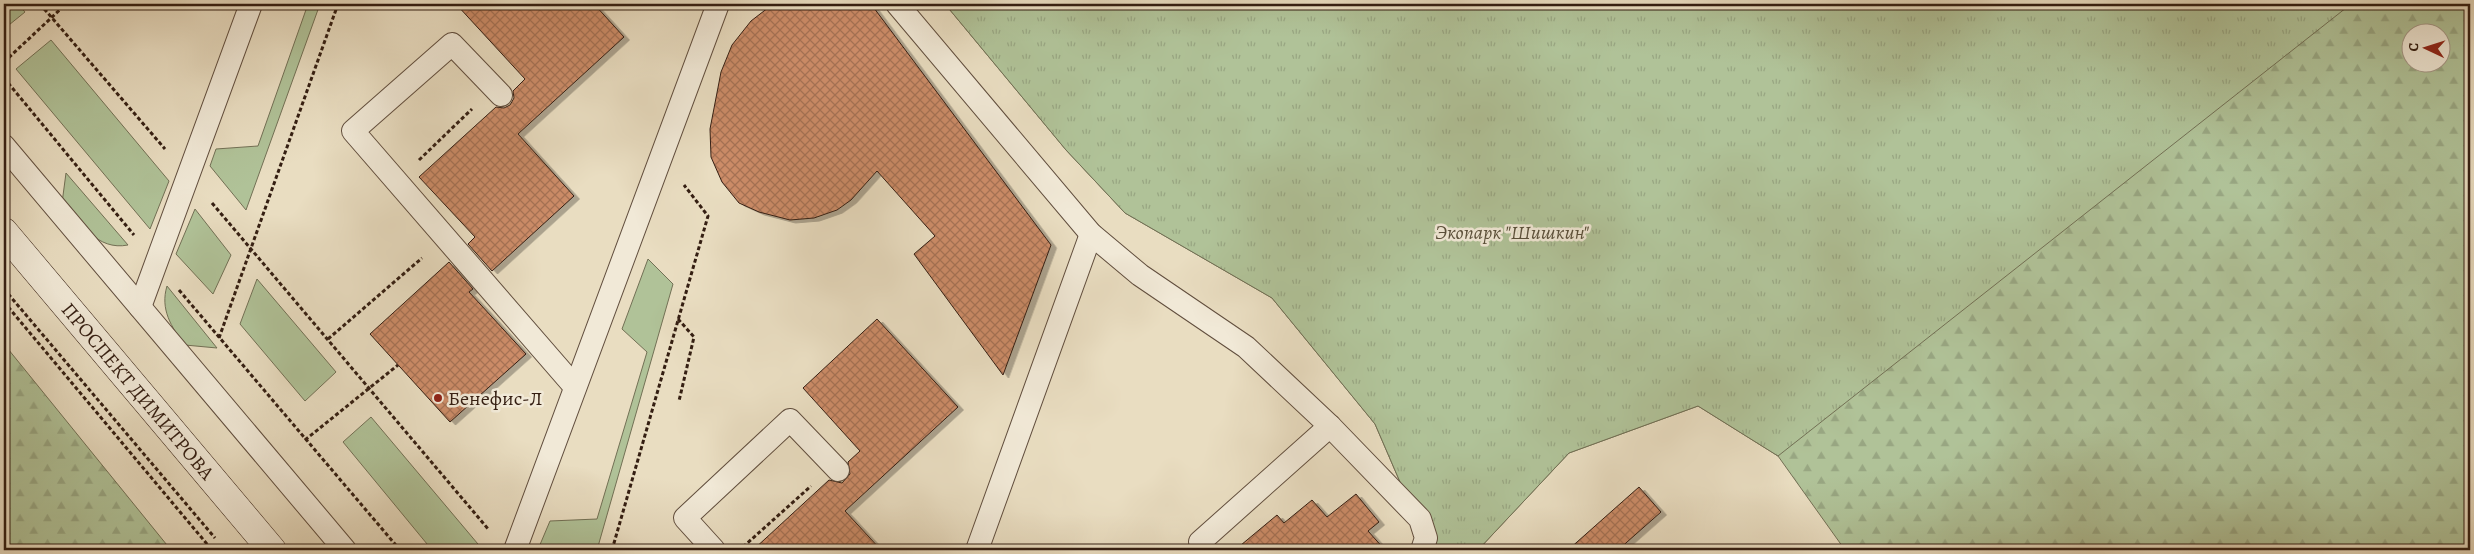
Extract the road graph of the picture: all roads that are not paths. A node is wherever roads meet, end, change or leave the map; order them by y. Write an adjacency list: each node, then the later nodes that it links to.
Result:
1 (251, 4): 8 (lane)
2 (718, 4): 9 (lane)
3 (896, 4): 7 (lane)
4 (498, 91): 9 (lane)
5 (4, 146): 8 (lane)
6 (4, 232): 13 (main road, ПРОСПЕКТ ДИМИТРОВА)
7 (1091, 234): 10 (lane); 17 (lane)
8 (140, 307): 14 (lane)
9 (575, 386): 15 (lane)
10 (1330, 426): 12 (lane); 18 (lane)
11 (836, 468): 16 (lane)
12 (1200, 542)
13 (272, 550)
14 (345, 550)
15 (515, 550)
16 (714, 550)
17 (977, 550)
18 (1422, 550)

